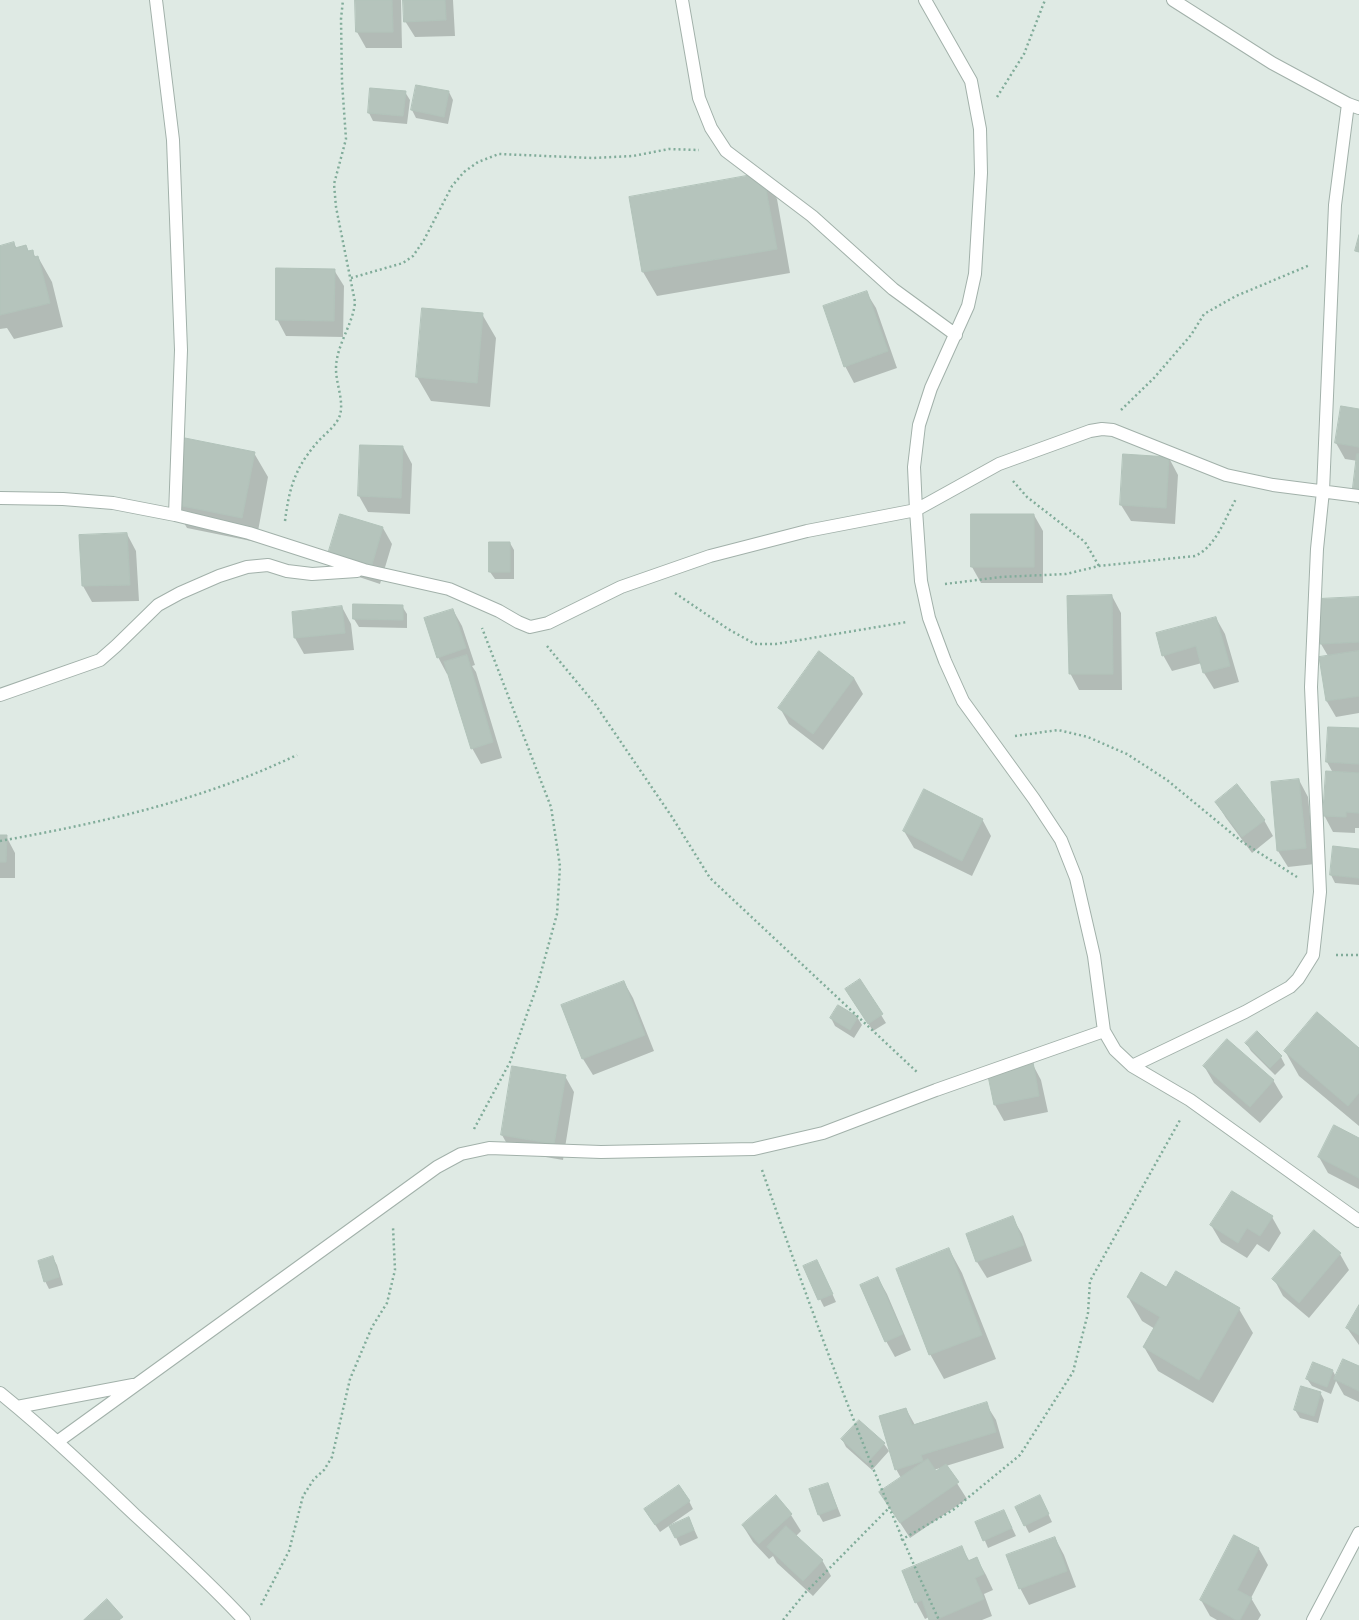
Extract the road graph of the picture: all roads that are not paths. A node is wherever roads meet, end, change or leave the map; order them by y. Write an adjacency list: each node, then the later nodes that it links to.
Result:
1 (156, 0): 11 (street)
2 (682, 0): 6 (street)
3 (925, 0): 6 (street)
4 (1173, 0): 5 (street)
5 (1354, 106): 7 (street)
6 (956, 335): 10 (street)
7 (1323, 491): 8 (street); 10 (street); 15 (street)
8 (1359, 496)
9 (0, 498): 11 (street)
10 (916, 510): 12 (street); 14 (street)
11 (175, 515): 12 (street)
12 (364, 570): 13 (street)
13 (0, 696)
14 (1104, 1031): 15 (street); 17 (street)
15 (1132, 1066): 16 (street)
16 (1359, 1221)
17 (136, 1384): 19 (street); 20 (street)
18 (0, 1393): 19 (street)
19 (17, 1407): 20 (street)
20 (57, 1442): 22 (street)
21 (1359, 1533): 23 (street)
22 (244, 1620)
23 (1313, 1620)

